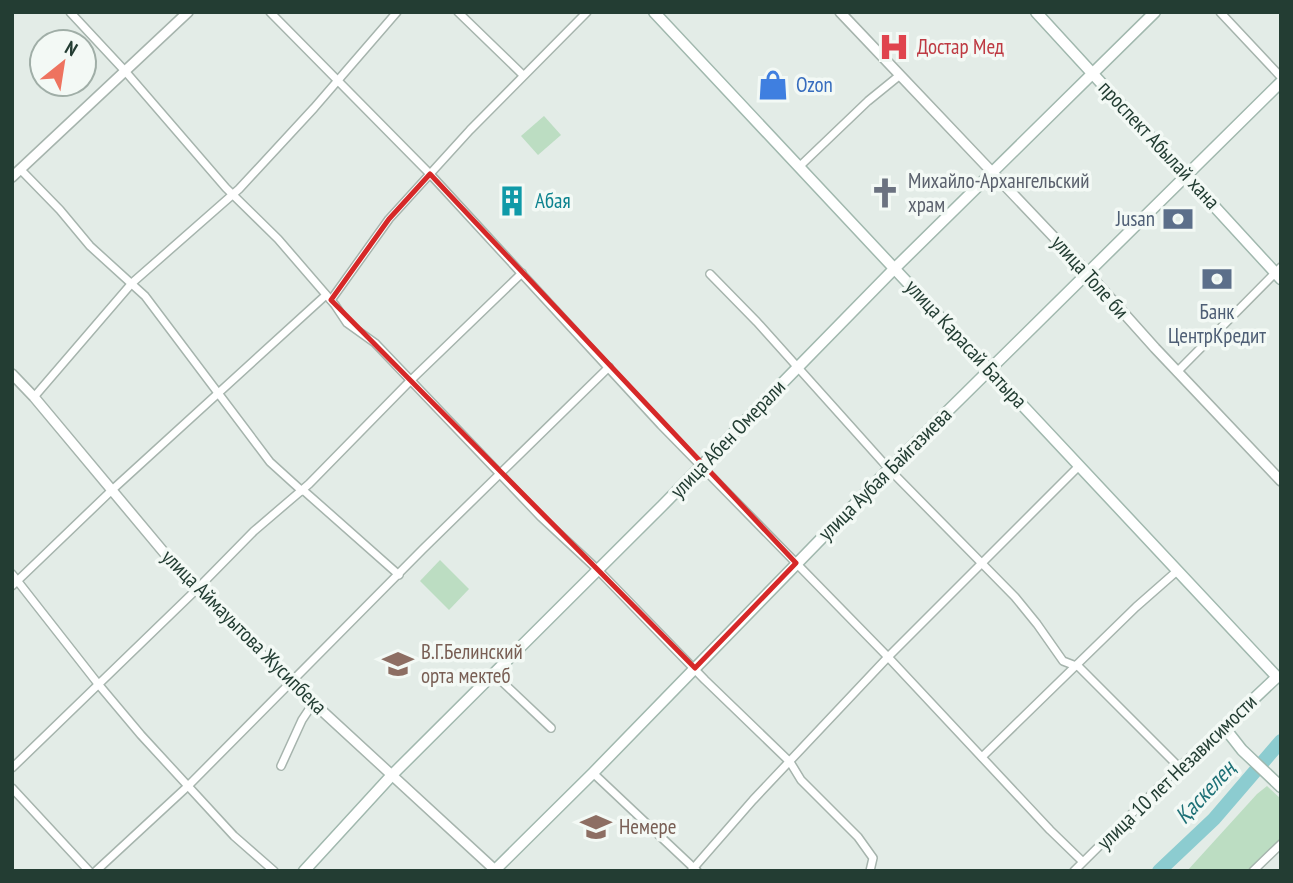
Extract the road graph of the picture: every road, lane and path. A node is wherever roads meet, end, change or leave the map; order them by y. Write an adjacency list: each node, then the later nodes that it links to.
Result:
1 (70, 12): 12 (street)
2 (188, 12): 12 (street)
3 (270, 12): 17 (street)
4 (397, 12): 17 (street)
5 (458, 12): 13 (street)
6 (587, 12): 13 (street)
7 (654, 12): 18 (main road, улица Карасай Батыра)
8 (840, 12): 14 (street, улица Толе би)
9 (1035, 12): 15 (main road, проспект Абылай хана)
10 (1155, 12): 15 (main road, улица Абен Омерали)
11 (1220, 12): 16 (street)
12 (125, 71): 19 (street); 23 (street)
13 (523, 75): 21 (street)
14 (900, 75): 18 (street); 20 (street, улица Толе би)
15 (1094, 75): 20 (main road, улица Абен Омерали); 22 (main road, проспект Абылай хана)
16 (1281, 79): 22 (main road, улица Аубая Байгазиева)
17 (337, 81): 21 (street); 23 (street)
18 (800, 166): 24 (main road, улица Карасай Батыра)
19 (16, 170): 29 (street)
20 (992, 172): 24 (main road, улица Абен Омерали); 25 (street, улица Толе би)
21 (430, 174): 26 (street); 30 (street)
22 (1186, 175): 25 (main road, улица Аубая Байгазиева); 27 (main road, проспект Абылай хана)
23 (232, 194): 29 (street); 30 (street)
24 (895, 268): 31 (main road, улица Абен Омерали); 33 (main road, улица Карасай Батыра)
25 (1087, 272): 33 (main road, улица Аубая Байгазиева); 34 (street, улица Толе би)
26 (522, 273): 32 (street); 36 (street)
27 (1279, 273): 34 (street)
28 (710, 274): 31 (street)
29 (132, 283): 37 (street); 38 (street)
30 (328, 298): 36 (street); 37 (street)
31 (799, 367): 39 (main road, улица Абен Омерали); 41 (street)
32 (609, 368): 39 (street); 43 (street)
33 (989, 370): 40 (main road, улица Карасай Батыра); 41 (main road, улица Аубая Байгазиева)
34 (1177, 372): 42 (street, улица Толе би)
35 (12, 374): 38 (street, улица Аймауытова Жусипбека)
36 (410, 381): 43 (street); 46 (street)
37 (218, 393): 45 (street); 46 (street)
38 (34, 397): 45 (street, улица Аймауытова Жусипбека)
39 (701, 465): 47 (street); 49 (main road, улица Абен Омерали)
40 (1079, 466): 48 (street); 50 (main road, улица Карасай Батыра)
41 (889, 469): 47 (main road, улица Аубая Байгазиева); 48 (street)
42 (1277, 470): 44 (street, улица Толе би)
43 (501, 474): 49 (street); 52 (street)
44 (1281, 481)
45 (112, 490): 53 (street); 54 (street, улица Аймауытова Жусипбека)
46 (302, 490): 52 (street); 54 (street)
47 (796, 563): 55 (street); 57 (main road, улица Аубая Байгазиева)
48 (981, 563): 55 (street); 56 (street)
49 (598, 570): 57 (street); 58 (main road, улица Абен Омерали)
50 (1177, 571): 56 (street); 59 (main road, улица Карасай Батыра)
51 (12, 574): 53 (street)
52 (399, 575): 60 (street)
53 (16, 583): 61 (street)
54 (197, 589): 60 (street, улица Аймауытова Жусипбека); 61 (street)
55 (888, 657): 65 (street); 66 (street)
56 (1077, 666): 65 (street); 68 (street)
57 (695, 668): 66 (street); 70 (main road, улица Аубая Байгазиева)
58 (494, 674): 64 (street); 71 (main road, улица Абен Омерали)
59 (1279, 675): 63 (main road, улица 10 лет Независимости)
60 (292, 681): 62 (street, улица Аймауытова Жусипбека); 72 (street)
61 (99, 685): 69 (street); 72 (street)
62 (314, 702): 67 (street); 71 (street, улица Аймауытова Жусипбека)
63 (1224, 727): 68 (street, улица 10 лет Независимости); 73 (main road)
64 (551, 728)
65 (982, 757): 76 (street)
66 (790, 762): 77 (street); 78 (street)
67 (281, 766)
68 (1179, 767): 76 (street, улица 10 лет Независимости)
69 (12, 768)
70 (593, 773): 78 (street); 83 (main road, улица Аубая Байгазиева)
71 (392, 775): 82 (main road, улица Абен Омерали); 83 (street, улица Аймауытова Жусипбека)
72 (188, 786): 80 (street); 81 (street)
73 (1281, 787)
74 (12, 788): 79 (street)
75 (1281, 844): 85 (street)
76 (1082, 862): 84 (street, улица 10 лет Независимости)
77 (871, 869)
78 (694, 870)
79 (89, 871)
80 (96, 871)
81 (274, 871)
82 (304, 871)
83 (495, 871)
84 (1074, 871)
85 (1253, 871)

